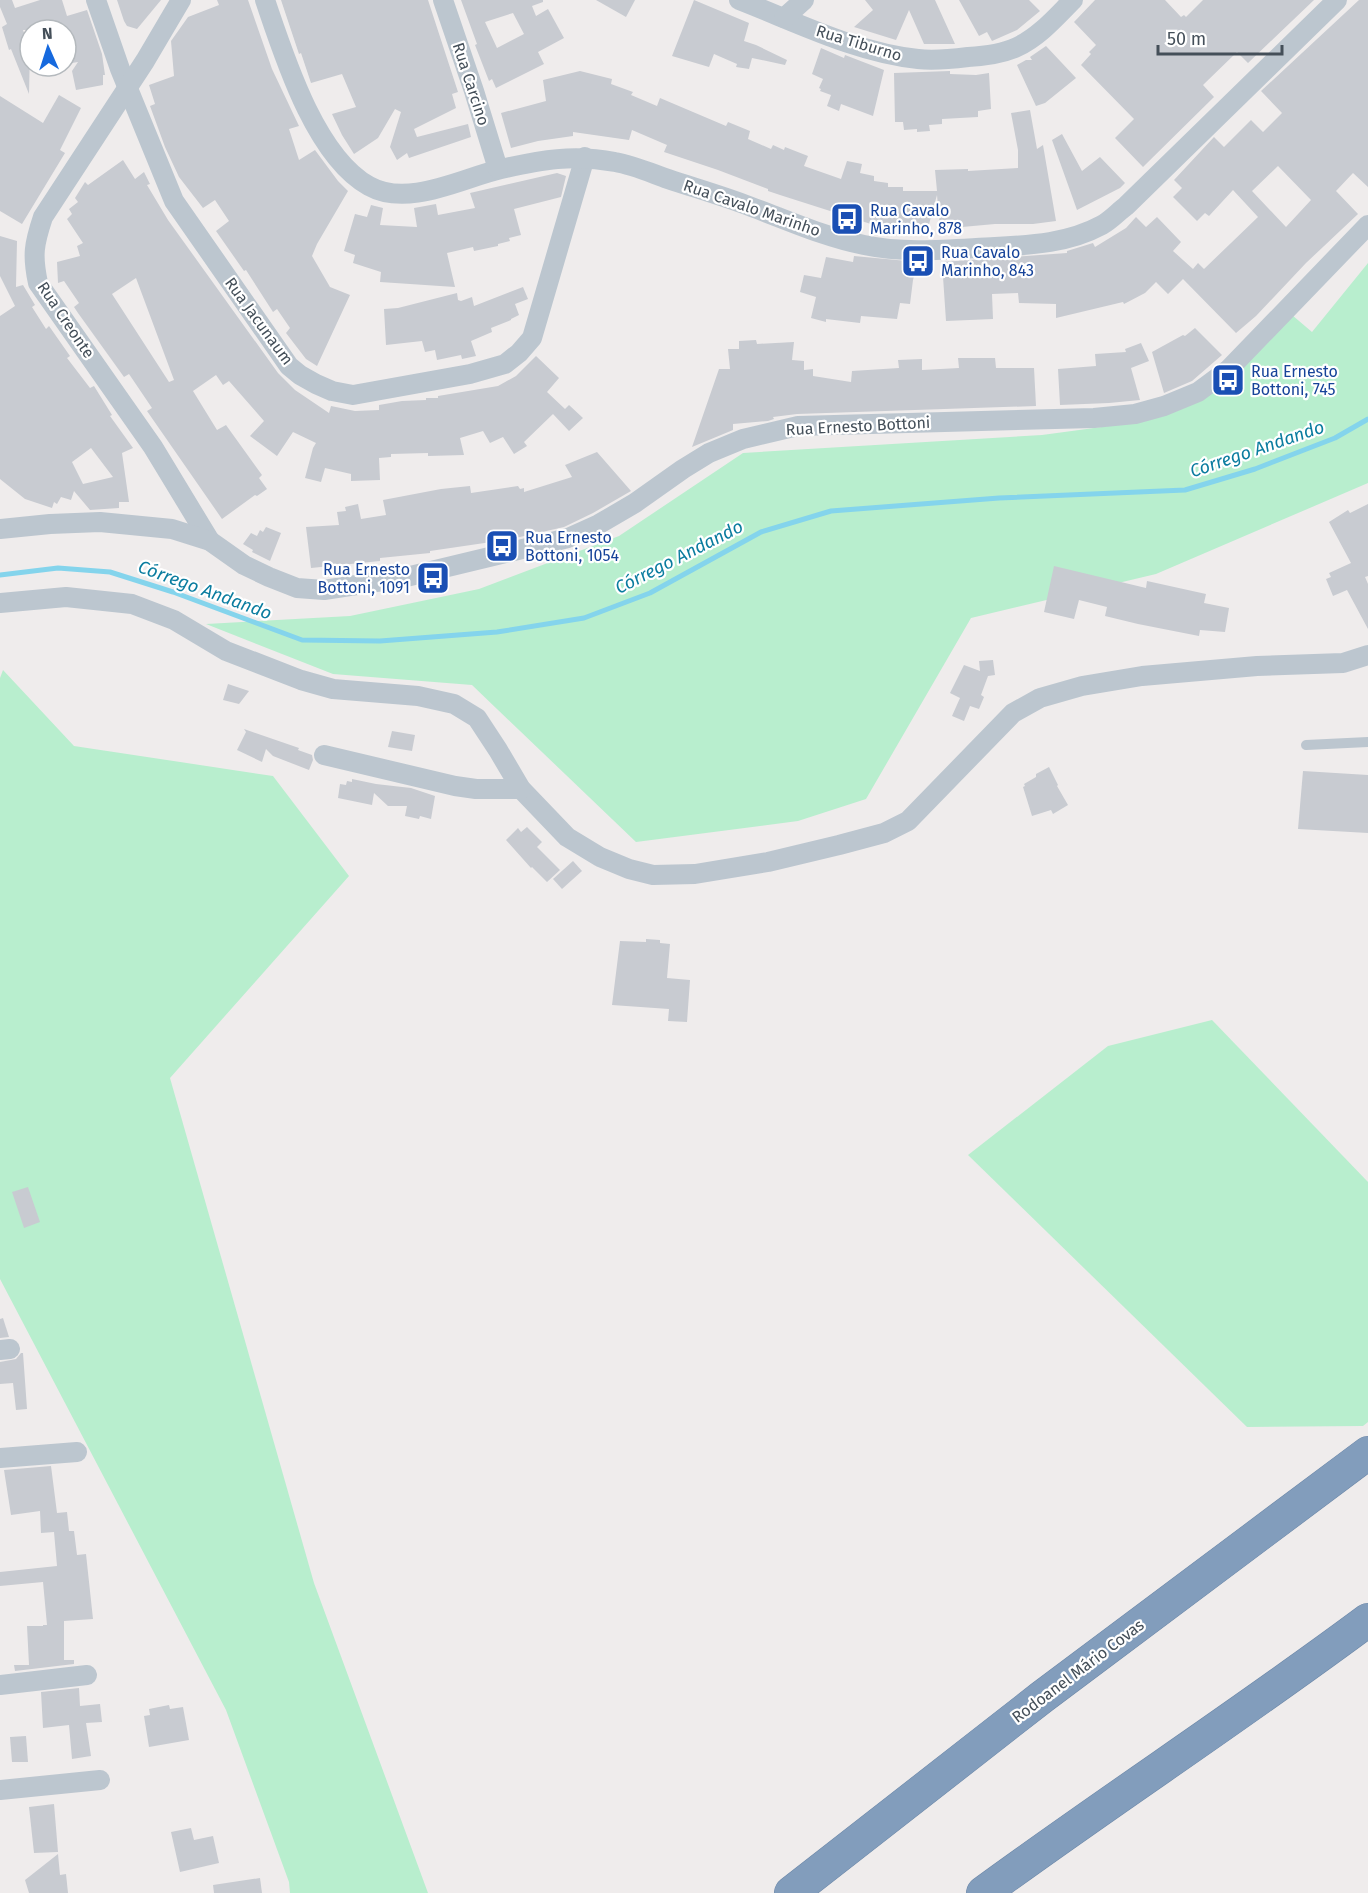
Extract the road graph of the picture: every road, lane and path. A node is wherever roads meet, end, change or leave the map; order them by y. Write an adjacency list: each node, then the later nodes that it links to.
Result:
1 (96, 0): 10 (street, Rua Jacunaum)
2 (181, 0): 10 (street, Rua Creonte)
3 (265, 0): 12 (street, Rua Cavalo Marinho)
4 (443, 0): 12 (street, Rua Carcino)
5 (740, 0): 9 (street, Rua Tiburno)
6 (804, 0): 9 (street)
7 (1073, 0): 9 (street, Rua Tiburno)
8 (1337, 0): 11 (street, Rua Cavalo Marinho)
9 (784, 18)
10 (128, 87): 11 (street, Rua Jacunaum); 15 (street, Rua Creonte)
11 (585, 157): 12 (street, Rua Cavalo Marinho)
12 (498, 170)
13 (1368, 225): 15 (street, Rua Ernesto Bottoni)
14 (1, 526): 15 (street, Rua Ernesto Bottoni)
15 (210, 541)
16 (0, 603): 21 (street)
17 (1368, 655): 21 (street)
18 (1368, 742): 19 (lane)
19 (1305, 745)
20 (324, 755): 21 (street)
21 (521, 789)
22 (77, 1452): 24 (street)
23 (1368, 1453): 30 (highway, Rodoanel Mário Covas)
24 (0, 1458)
25 (1368, 1620): 31 (highway)
26 (87, 1676): 27 (street)
27 (0, 1685)
28 (100, 1780): 29 (street)
29 (0, 1790)
30 (791, 1893)
31 (983, 1893)

